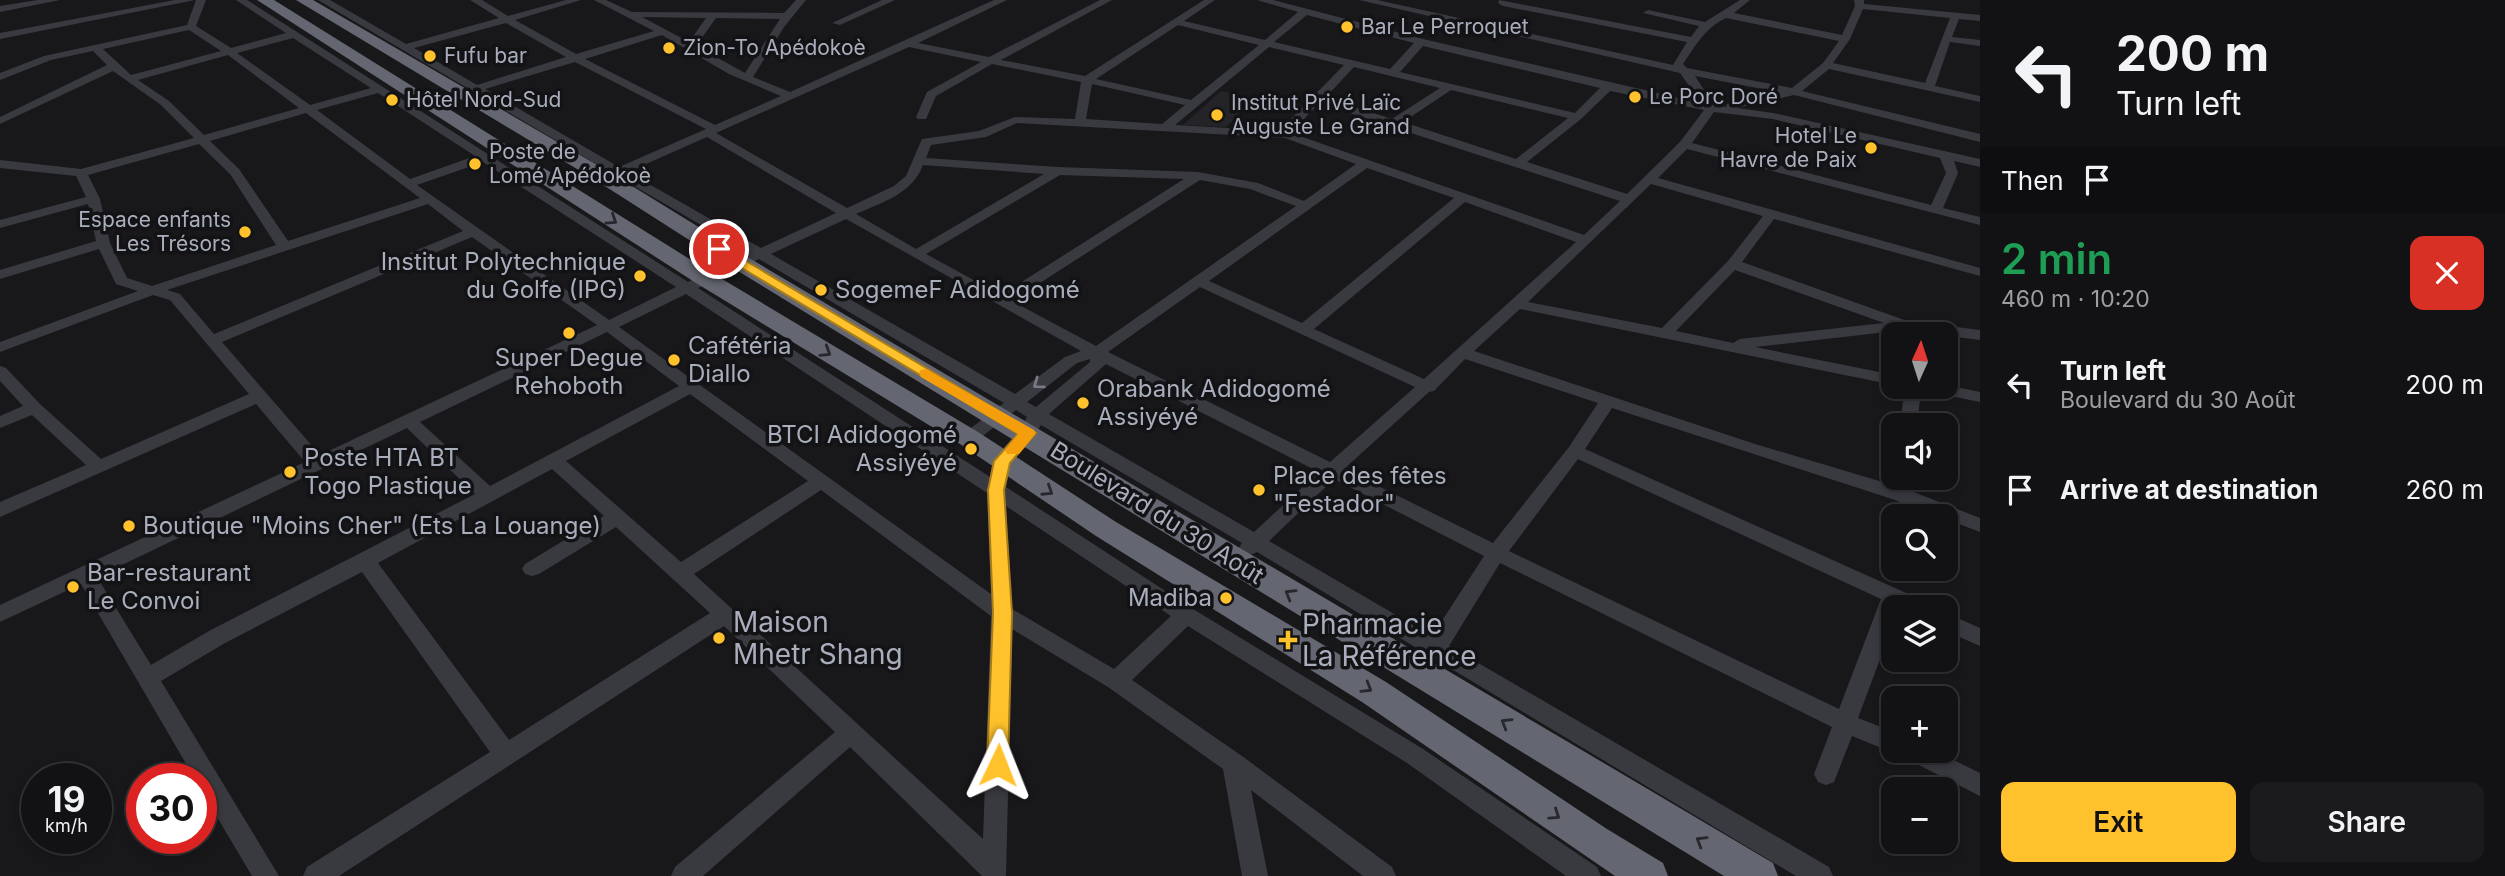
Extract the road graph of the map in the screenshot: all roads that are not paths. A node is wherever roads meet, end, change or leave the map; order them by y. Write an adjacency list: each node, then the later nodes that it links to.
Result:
1 (55, 0): 24 (street)
2 (126, 0): 25 (street)
3 (190, 0): 25 (street)
4 (201, 0): 38 (street)
5 (241, 0): 41 (street)
6 (264, 0): 101 (highway, Boulevard du 30 Août)
7 (303, 0): 97 (highway, Boulevard du 30 Août)
8 (323, 0): 50 (street)
9 (475, 0): 34 (street)
10 (576, 0): 34 (street)
11 (599, 0): 28 (street)
12 (801, 0): 31 (street)
13 (890, 0): 36 (street)
14 (1002, 0): 48 (street)
15 (1107, 0): 55 (street)
16 (1210, 0): 35 (street)
17 (1262, 0): 26 (street)
18 (1364, 0): 22 (street)
19 (1504, 0): 39 (street)
20 (1745, 0): 29 (street)
21 (1656, 2): 27 (street)
22 (1400, 3): 59 (street)
23 (1860, 3): 32 (street); 43 (street)
24 (0, 9)
25 (139, 9): 42 (street)
26 (1306, 11): 46 (street); 49 (street)
27 (1647, 13): 37 (street); 39 (street)
28 (629, 14): 30 (street); 40 (street)
29 (1723, 14): 37 (street); 43 (street)
30 (713, 15): 31 (street); 52 (street)
31 (785, 16): 62 (street)
32 (1955, 16): 33 (street); 44 (street)
33 (1980, 18)
34 (507, 19): 50 (street); 54 (street)
35 (1177, 22): 49 (street); 64 (street)
36 (837, 23)
37 (1707, 25): 45 (street)
38 (191, 27): 51 (street); 53 (street)
39 (1633, 29): 45 (street)
40 (663, 31): 52 (street); 54 (street)
41 (295, 34): 53 (street); 68 (street)
42 (0, 36)
43 (1845, 39): 57 (street)
44 (1947, 39): 47 (street); 67 (street)
45 (1692, 40): 59 (street)
46 (1421, 43): 60 (street); 66 (street)
47 (1980, 43)
48 (908, 44): 55 (street); 71 (street)
49 (1268, 44): 56 (street); 74 (street)
50 (407, 47): 69 (street)
51 (96, 48): 58 (street); 61 (street)
52 (690, 48): 62 (street)
53 (229, 52): 63 (street); 75 (street)
54 (573, 57): 69 (street); 83 (street)
55 (989, 60): 64 (street); 77 (street)
56 (1351, 64): 60 (street); 72 (street)
57 (1827, 65): 67 (street); 70 (street)
58 (114, 66): 63 (street); 79 (street)
59 (1685, 70): 70 (street); 76 (street)
60 (1393, 73): 65 (street)
61 (0, 77)
62 (747, 78): 71 (street)
63 (129, 79): 85 (street)
64 (1087, 80): 74 (street); 81 (street)
65 (1450, 86): 78 (street); 80 (street)
66 (1608, 87): 76 (street); 78 (street)
67 (1929, 87): 73 (street)
68 (381, 89): 75 (street); 89 (street)
69 (475, 89): 97 (street)
70 (1794, 92): 76 (street); 86 (street)
71 (789, 95): 83 (street)
72 (1318, 99): 80 (street); 84 (street)
73 (1980, 99)
74 (1195, 104): 82 (street)
75 (308, 108): 85 (street); 100 (street)
76 (1715, 108): 87 (street); 88 (street)
77 (922, 117)
78 (1577, 117): 92 (street)
79 (0, 121)
80 (1394, 123): 92 (street)
81 (1080, 124): 82 (street); 90 (street)
82 (1165, 127): 84 (street)
83 (711, 130): 97 (street); 108 (street)
84 (1282, 135): 91 (street)
85 (202, 138): 96 (street); 115 (street)
86 (1980, 138)
87 (1684, 145): 99 (street); 107 (street)
88 (1945, 154): 93 (street); 107 (street)
89 (485, 157): 100 (street); 122 (street)
90 (919, 161): 95 (street); 108 (street)
91 (1367, 162): 102 (street); 106 (street)
92 (1518, 163): 105 (street)
93 (1980, 163)
94 (2, 166): 96 (street)
95 (1058, 171): 98 (street); 116 (street)
96 (81, 173): 103 (street)
97 (607, 176): 101 (highway); 117 (highway, Boulevard du 30 Août)
98 (1198, 176): 106 (street); 124 (street)
99 (1650, 180): 105 (street); 109 (street)
100 (410, 183): 104 (street)
101 (571, 192): 122 (highway, Boulevard du 30 Août, one-way to 122)
102 (1462, 198): 113 (street); 129 (street)
103 (93, 199): 111 (street); 114 (street)
104 (431, 199): 112 (street); 115 (street)
105 (1628, 199): 113 (street)
106 (1304, 205): 121 (street)
107 (1936, 209): 110 (street)
108 (848, 213): 116 (street); 117 (street)
109 (1772, 213): 118 (street); 119 (street)
110 (1980, 220)
111 (0, 224)
112 (473, 232): 127 (street); 133 (street)
113 (1586, 240): 125 (street)
114 (103, 243): 120 (street); 123 (street)
115 (284, 246): 123 (street)
116 (917, 254): 124 (street)
117 (751, 258): 122 (street); 147 (highway, Boulevard du 30 Août)
118 (1733, 264): 126 (street); 131 (street)
119 (1980, 272)
120 (0, 275)
121 (1198, 281): 129 (street); 136 (street)
122 (695, 282): 127 (street); 151 (highway, Boulevard du 30 Août, one-way to 151); 157 (street)
123 (153, 290): 133 (street); 135 (street)
124 (1001, 301): 136 (street)
125 (1517, 304): 131 (street); 137 (street)
126 (1896, 322)
127 (608, 326): 140 (street); 148 (street)
128 (1881, 328): 134 (street)
129 (1303, 331): 141 (street)
130 (1958, 332): 132 (street)
131 (1665, 333): 134 (street)
132 (1980, 335)
133 (210, 341): 143 (street)
134 (1724, 346): 139 (street)
135 (0, 347)
136 (1097, 353): 147 (street, one-way to 147); 150 (street); 156 (street)
137 (1464, 353): 141 (street); 145 (street)
138 (0, 371): 146 (street)
139 (1881, 377)
140 (692, 386): 153 (street); 158 (street)
141 (1428, 387): 156 (street)
142 (1958, 393): 144 (street)
143 (259, 396): 154 (street); 155 (street)
144 (1980, 397)
145 (1608, 402): 152 (street); 159 (street)
146 (34, 408): 149 (street); 155 (street)
147 (1007, 409): 150 (highway, Boulevard du 30 Août); 151 (street)
148 (409, 421): 154 (street); 161 (street)
149 (0, 422)
150 (1032, 424): 157 (street); 166 (highway, Boulevard du 30 Août)
151 (969, 438): 157 (highway, Boulevard du 30 Août)
152 (1575, 451): 165 (street); 172 (street)
153 (553, 460): 161 (street); 163 (street)
154 (317, 464): 170 (street)
155 (99, 467): 162 (street)
156 (1331, 470): 165 (street); 166 (street)
157 (999, 476): 171 (highway, Boulevard du 30 Août, one-way to 171); 173 (street); 176 (street)
158 (822, 481): 169 (street); 173 (street)
159 (1881, 481)
160 (1908, 490): 164 (street)
161 (488, 495): 167 (street)
162 (0, 510)
163 (616, 518): 168 (street); 169 (street)
164 (1980, 525)
165 (1496, 553): 180 (street); 183 (street)
166 (1240, 557): 171 (highway); 180 (street); 199 (highway, Boulevard du 30 Août, one-way to 166)
167 (365, 561): 181 (street); 186 (street)
168 (532, 569)
169 (680, 573): 175 (street)
170 (85, 574): 174 (street); 181 (street)
171 (1203, 589): 198 (highway, Boulevard du 30 Août, one-way to 198)
172 (1891, 595)
173 (1002, 613): 182 (street); 191 (street)
174 (0, 614)
175 (724, 615): 184 (street); 186 (street)
176 (1186, 615): 182 (street); 197 (street)
177 (1958, 627): 179 (street)
178 (1881, 628): 183 (street)
179 (1980, 638)
180 (1435, 649): 200 (street)
181 (149, 677): 192 (street)
182 (1116, 681): 187 (street)
183 (1845, 723): 185 (street); 189 (street)
184 (849, 733): 191 (street); 194 (street)
185 (1881, 738)
186 (506, 755): 193 (street)
187 (1234, 763): 195 (street); 196 (street)
188 (1937, 763): 190 (street)
189 (1826, 774)
190 (1980, 785)
191 (994, 872)
192 (266, 876)
193 (316, 876)
194 (684, 876)
195 (1255, 876)
196 (1383, 876)
197 (1588, 876)
198 (1649, 876)
199 (1759, 876)
200 (1821, 876)

